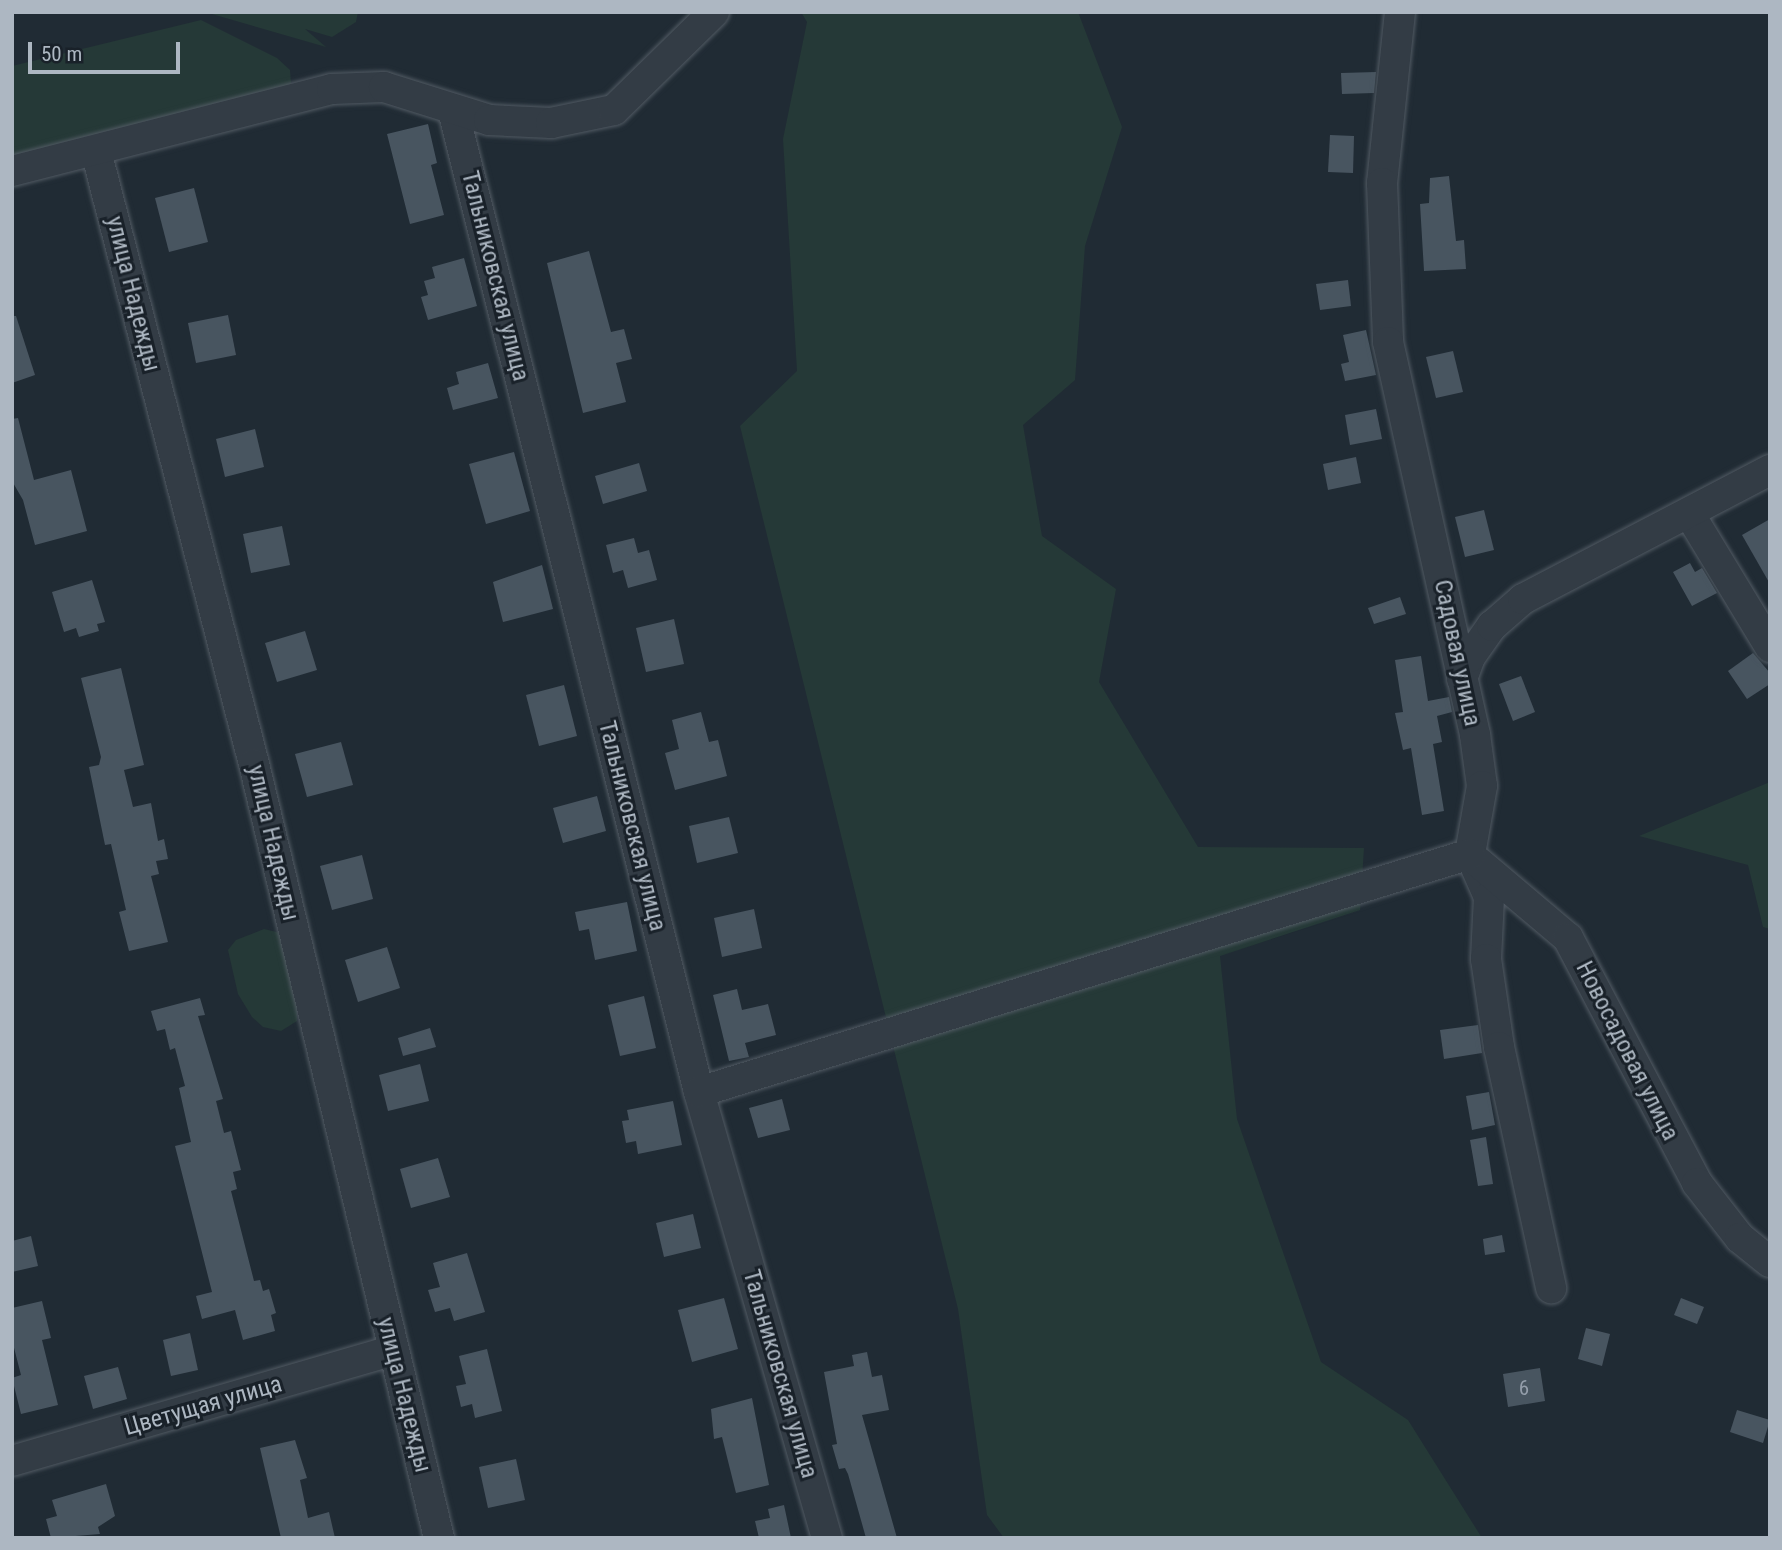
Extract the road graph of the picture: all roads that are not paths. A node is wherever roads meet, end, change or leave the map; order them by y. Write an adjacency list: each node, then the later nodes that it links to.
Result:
1 (714, 12): 3 (street)
2 (1400, 12): 9 (street, Садовая улица)
3 (453, 110): 4 (street); 11 (street, Тальниковская улица)
4 (96, 151): 5 (street); 14 (street, улица Надежды)
5 (12, 171)
6 (1770, 470): 7 (street)
7 (1689, 513): 8 (street); 9 (street)
8 (1770, 647)
9 (1462, 679): 10 (street, Садовая улица)
10 (1470, 855): 11 (street); 12 (street, Новосадовая улица); 13 (street)
11 (699, 1092): 17 (street, Тальниковская улица)
12 (1770, 1262)
13 (1551, 1288)
14 (393, 1350): 15 (street, Цветущая улица); 16 (street, улица Надежды)
15 (12, 1461)
16 (439, 1538)
17 (827, 1538)

